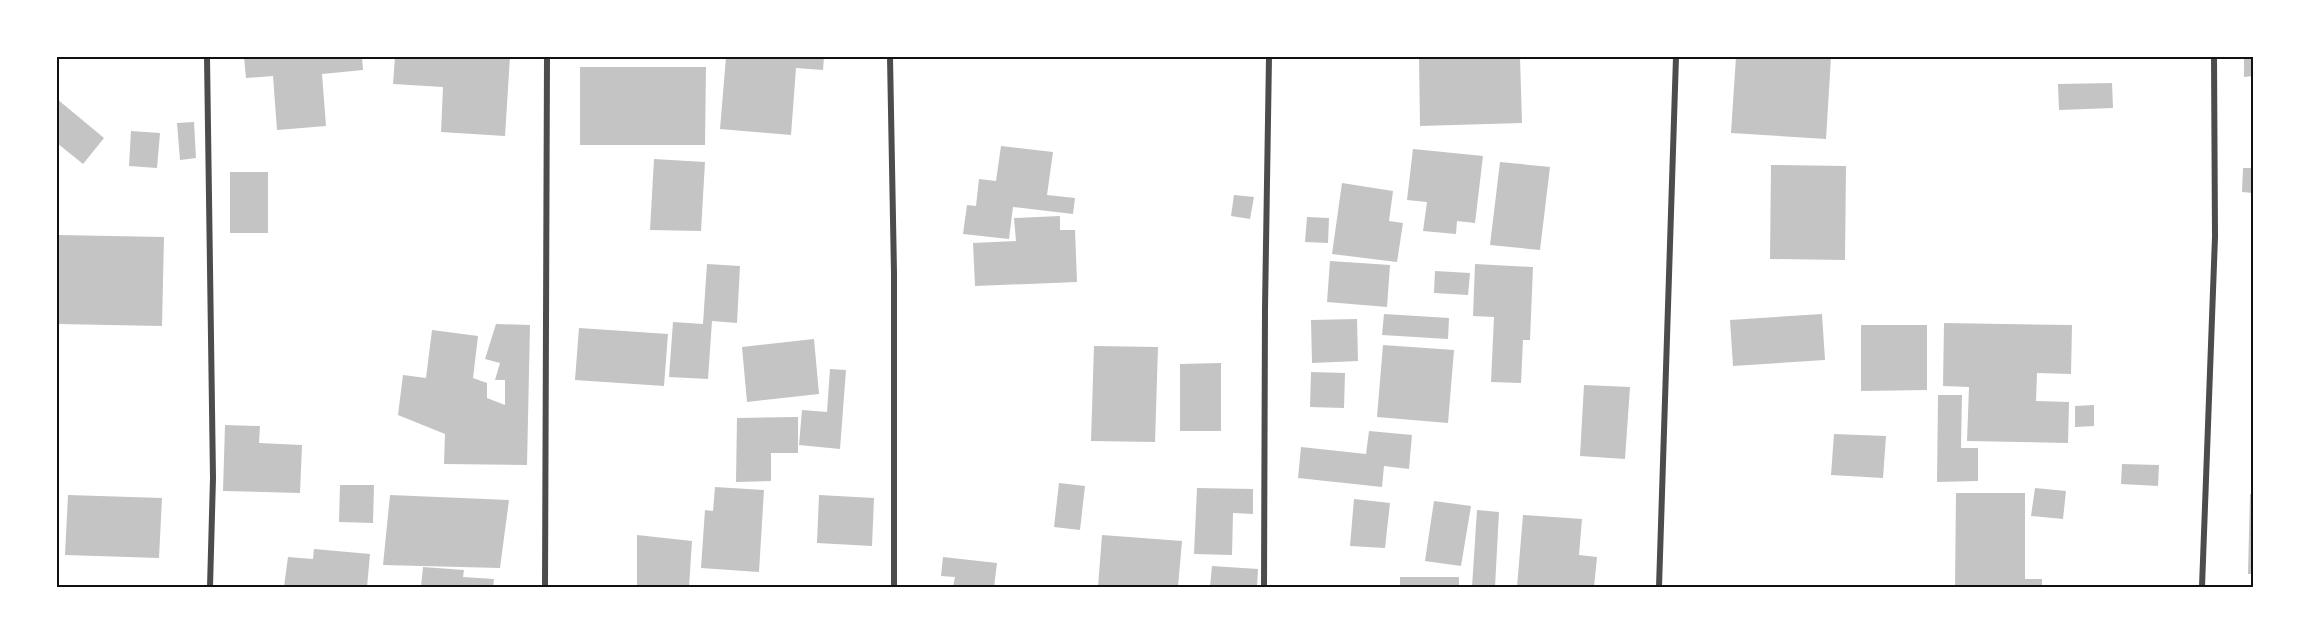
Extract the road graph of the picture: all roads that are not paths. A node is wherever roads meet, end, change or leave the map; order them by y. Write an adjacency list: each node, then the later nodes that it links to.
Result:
1 (207, 57): 7 (street)
2 (547, 57): 8 (street)
3 (890, 57): 9 (street)
4 (1269, 57): 10 (street)
5 (1676, 57): 11 (street)
6 (2214, 57): 12 (street)
7 (210, 587)
8 (545, 587)
9 (894, 587)
10 (1264, 587)
11 (1659, 587)
12 (2202, 587)

